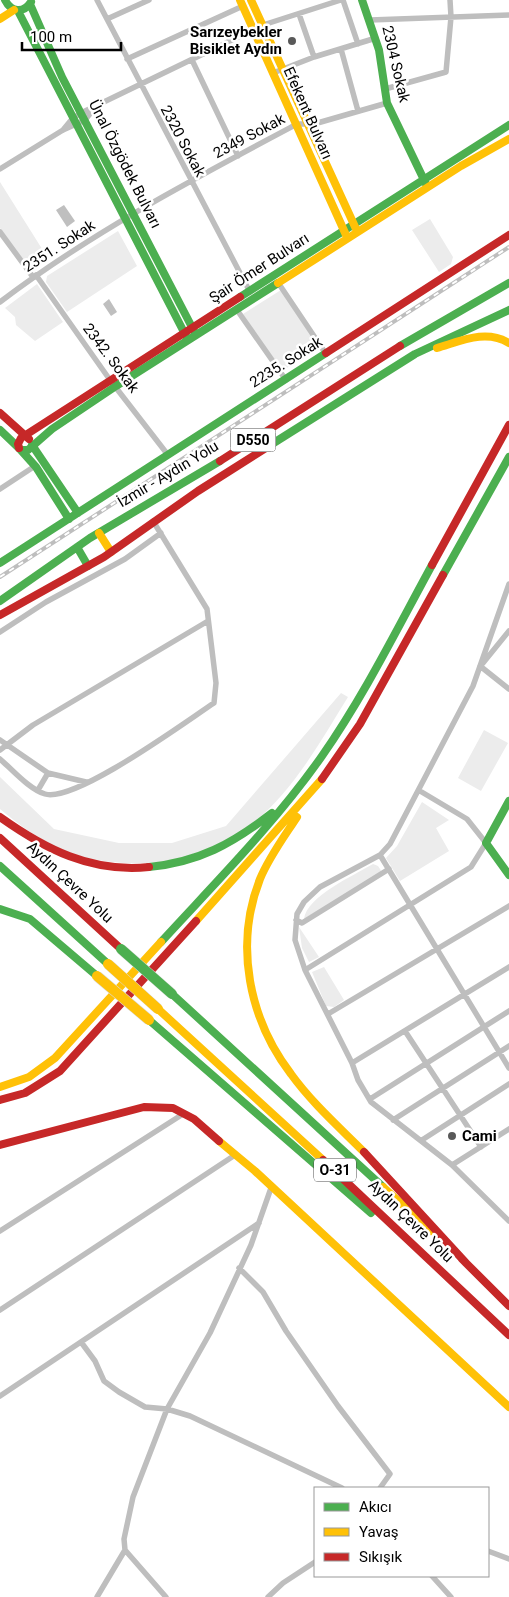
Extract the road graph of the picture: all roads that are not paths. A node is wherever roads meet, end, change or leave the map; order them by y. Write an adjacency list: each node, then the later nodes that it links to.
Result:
1 (6, 0): 9 (main road); 10 (main road, Ünal Özgödek Bulvarı)
2 (97, 0): 15 (street, 2320 Sokak)
3 (149, 0): 15 (street)
4 (342, 0): 11 (street); 19 (street)
5 (362, 0): 16 (main road, 2304 Sokak)
6 (450, 0): 13 (street)
7 (31, 2): 10 (main road); 29 (main road, Ünal Özgödek Bulvarı)
8 (245, 2): 17 (main road, Efekent Bulvarı); 22 (street)
9 (0, 5)
10 (16, 11): 14 (main road); 30 (main road, Ünal Özgödek Bulvarı)
11 (299, 14): 17 (street); 21 (street)
12 (509, 15): 13 (street)
13 (451, 18): 16 (street); 26 (street)
14 (0, 19)
15 (107, 19): 22 (street, 2320 Sokak)
16 (370, 20): 18 (main road, 2304 Sokak)
17 (259, 28): 23 (street); 24 (main road, Efekent Bulvarı)
18 (376, 38): 19 (street); 26 (main road, 2304 Sokak)
19 (358, 44): 20 (street)
20 (341, 49): 21 (street); 28 (street)
21 (314, 57): 24 (street)
22 (127, 59): 25 (street, 2320 Sokak)
23 (192, 60): 25 (street); 34 (street)
24 (278, 71): 31 (main road, Efekent Bulvarı)
25 (141, 86): 29 (street); 36 (street, 2320 Sokak)
26 (385, 89): 27 (main road, 2304 Sokak)
27 (387, 103): 28 (street, 2349 Sokak); 37 (main road, 2304 Sokak)
28 (358, 111): 31 (street, 2349 Sokak)
29 (83, 117): 30 (street); 38 (main road, Ünal Özgödek Bulvarı)
30 (73, 122): 35 (street); 38 (main road, Ünal Özgödek Bulvarı)
31 (302, 124): 34 (street, 2349 Sokak); 39 (main road, Efekent Bulvarı); 41 (main road, Efekent Bulvarı)
32 (509, 125): 37 (main road, Şair Ömer Bulvarı)
33 (506, 139): 37 (main road, Şair Ömer Bulvarı)
34 (238, 156): 36 (street, 2349 Sokak)
35 (0, 169)
36 (190, 182): 38 (street, 2349 Sokak); 46 (street, 2320 Sokak)
37 (426, 183): 39 (main road, Şair Ömer Bulvarı)
38 (129, 216): 43 (street, 2351. Sokak); 50 (main road, Ünal Özgödek Bulvarı)
39 (356, 229): 41 (main road, Şair Ömer Bulvarı)
40 (0, 232): 43 (street, 2342. Sokak)
41 (346, 235): 45 (main road, Şair Ömer Bulvarı); 46 (main road, Şair Ömer Bulvarı)
42 (509, 235): 52 (main road, 2235. Sokak)
43 (34, 276): 47 (street, 2351. Sokak); 55 (street, 2342. Sokak)
44 (509, 283): 67 (main road, İzmir - Aydın Yolu / D550)
45 (279, 284): 48 (main road, Şair Ömer Bulvarı); 52 (street)
46 (250, 292): 50 (main road, Şair Ömer Bulvarı)
47 (0, 302)
48 (237, 310): 50 (main road, Şair Ömer Bulvarı); 54 (street)
49 (509, 310): 53 (main road, İzmir - Aydın Yolu / D550)
50 (191, 335): 55 (main road, Şair Ömer Bulvarı)
51 (509, 342): 53 (main road)
52 (326, 354): 54 (main road, 2235. Sokak)
53 (415, 354): 66 (main road, İzmir - Aydın Yolu / D550)
54 (286, 380): 61 (main road, 2235. Sokak)
55 (113, 383): 59 (main road, Şair Ömer Bulvarı); 61 (street, 2342. Sokak)
56 (0, 413): 59 (main road)
57 (509, 425): 88 (main road)
58 (0, 430): 60 (main road)
59 (29, 441): 60 (main road, Şair Ömer Bulvarı); 65 (main road)
60 (19, 448): 63 (main road)
61 (168, 454): 65 (main road, 2235. Sokak)
62 (509, 457): 85 (main road)
63 (35, 466): 64 (street); 65 (main road)
64 (0, 489)
65 (73, 516): 71 (main road, 2235. Sokak)
66 (153, 521): 68 (street); 70 (main road, İzmir - Aydın Yolu / D550)
67 (99, 533): 69 (main road, İzmir - Aydın Yolu / D550); 70 (main road)
68 (161, 533): 76 (street); 78 (street)
69 (78, 547): 72 (main road); 74 (main road, İzmir - Aydın Yolu / D550)
70 (111, 552): 72 (main road, İzmir - Aydın Yolu / D550)
71 (0, 563)
72 (88, 566): 75 (main road, İzmir - Aydın Yolu / D550)
73 (509, 584): 79 (street)
74 (0, 601)
75 (0, 615)
76 (208, 621): 82 (street); 87 (street)
77 (509, 631): 79 (street)
78 (0, 632)
79 (480, 666): 80 (street); 90 (street)
80 (509, 688)
81 (0, 740): 82 (street)
82 (6, 744): 83 (street); 86 (street)
83 (0, 750)
84 (0, 759): 89 (street)
85 (336, 761): 120 (main road); 134 (main road)
86 (48, 773): 87 (street); 89 (street)
87 (88, 782): 89 (street)
88 (298, 789): 92 (main road); 117 (main road)
89 (38, 790)
90 (420, 791): 94 (street); 95 (street)
91 (509, 801): 94 (main road)
92 (0, 817)
93 (0, 838): 134 (main road, Aydın Çevre Yolu / O-31, bridge)
94 (486, 843): 98 (main road); 99 (street)
95 (380, 855): 97 (street); 102 (street)
96 (0, 866): 136 (main road, Aydın Çevre Yolu / O-31, bridge)
97 (389, 869): 99 (street); 102 (street)
98 (509, 875)
99 (411, 905): 103 (street); 105 (street)
100 (509, 906): 103 (street)
101 (0, 909): 136 (main road, bridge)
102 (296, 920): 105 (street)
103 (438, 950): 106 (street); 108 (street)
104 (509, 967): 106 (street)
105 (305, 970): 108 (street)
106 (464, 995): 109 (street); 110 (street)
107 (509, 1011): 109 (street)
108 (328, 1014): 113 (street)
109 (483, 1027): 112 (street); 114 (street)
110 (404, 1031): 113 (street); 114 (street)
111 (509, 1046): 112 (street)
112 (499, 1052): 115 (street); 118 (street)
113 (352, 1062): 119 (street)
114 (426, 1063): 118 (street); 119 (street)
115 (509, 1068)
116 (509, 1084): 122 (street)
117 (0, 1087)
118 (443, 1088): 122 (street); 123 (street)
119 (370, 1099): 123 (street)
120 (0, 1100)
121 (183, 1114): 126 (main road); 128 (main road); 133 (street)
122 (461, 1115): 125 (street); 127 (street)
123 (393, 1120): 125 (street)
124 (509, 1129): 127 (street)
125 (422, 1140): 129 (street)
126 (0, 1145)
127 (480, 1146): 129 (street)
128 (235, 1155): 130 (main road); 138 (street)
129 (452, 1165): 131 (street)
130 (270, 1188): 132 (street); 142 (main road)
131 (509, 1221)
132 (260, 1223): 135 (street); 140 (street)
133 (0, 1231)
134 (466, 1263): 137 (main road, Aydın Çevre Yolu / O-31)
135 (239, 1268): 143 (street); 145 (street)
136 (452, 1281): 139 (main road, Aydın Çevre Yolu / O-31)
137 (509, 1306)
138 (0, 1310)
139 (509, 1335)
140 (81, 1342): 141 (street); 143 (street)
141 (0, 1396)
142 (509, 1407)
143 (167, 1409): 144 (street); 146 (street)
144 (340, 1487)
145 (381, 1487)
146 (125, 1550): 151 (street); 152 (street)
147 (489, 1551): 148 (street)
148 (509, 1560)
149 (314, 1563): 153 (street)
150 (433, 1577): 154 (street)
151 (97, 1597)
152 (166, 1597)
153 (268, 1597)
154 (451, 1597)

